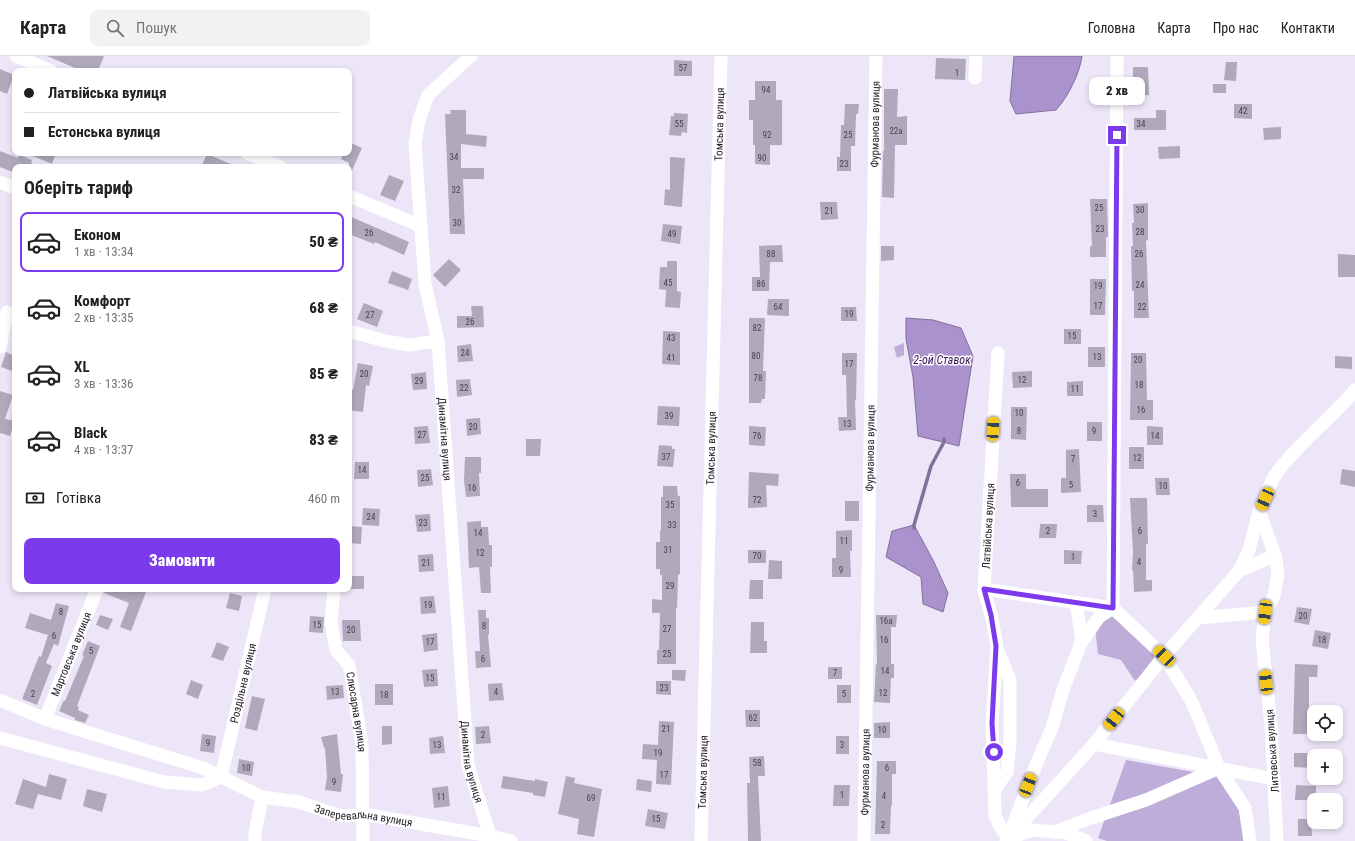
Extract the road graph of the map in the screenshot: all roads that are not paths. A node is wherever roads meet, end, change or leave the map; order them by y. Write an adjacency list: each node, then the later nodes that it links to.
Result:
1 (16, 56): 7 (street)
2 (471, 56): 14 (street, Динамітна вулиця)
3 (722, 56): 51 (street, Томська вулиця)
4 (876, 56): 52 (street, Фурманова вулиця)
5 (976, 56): 8 (street)
6 (1117, 56): 29 (street)
7 (44, 68)
8 (975, 78)
9 (253, 156): 10 (street)
10 (273, 164)
11 (0, 182): 12 (street)
12 (12, 187)
13 (352, 197): 14 (street)
14 (421, 226): 17 (street, Динамітна вулиця)
15 (7, 312): 18 (street)
16 (352, 332): 17 (street)
17 (438, 341): 46 (street, Динамітна вулиця)
18 (0, 348)
19 (998, 353): 24 (street, Латвiйська вулиця)
20 (1355, 390): 21 (street)
21 (1259, 511): 22 (street, Литовська вулиця); 23 (street)
22 (1275, 554): 23 (street); 30 (street, Литовська вулиця)
23 (1239, 571): 31 (street)
24 (984, 589): 28 (street); 33 (street, Латвiйська вулиця)
25 (96, 592): 36 (street, Мартовська вулиця)
26 (264, 592): 40 (street, Роздільна вулиця)
27 (334, 592): 44 (street, Слюсарна вулиця)
28 (1076, 602): 29 (street); 32 (street)
29 (1113, 608): 32 (street); 34 (street)
30 (1265, 612): 31 (street); 41 (street, Литовська вулиця)
31 (1198, 618): 34 (street)
32 (1082, 641): 47 (street)
33 (996, 646): 42 (street, Латвiйська вулиця); 42 (street)
34 (1164, 656): 38 (street); 39 (street)
35 (0, 700): 36 (street, Заперевальна вулиця)
36 (45, 718): 40 (street, Заперевальна вулиця)
37 (0, 738): 40 (street)
38 (1094, 744): 39 (street); 47 (street)
39 (1219, 768): 41 (street); 45 (street); 54 (street)
40 (221, 777): 43 (street, Заперевальна вулиця)
41 (1274, 779): 55 (street, Литовська вулиця)
42 (995, 789): 47 (street, Латвiйська вулиця)
43 (262, 796): 44 (street, Заперевальна вулиця); 48 (street)
44 (362, 814): 46 (street, Заперевальна вулиця); 49 (street, Слюсарна вулиця)
45 (1054, 832): 47 (street); 53 (street)
46 (489, 838): 50 (street, Заперевальна вулиця)
47 (1007, 840)
48 (255, 841)
49 (363, 841)
50 (511, 841)
51 (701, 841)
52 (864, 841)
53 (1086, 841)
54 (1250, 841)
55 (1277, 841)

